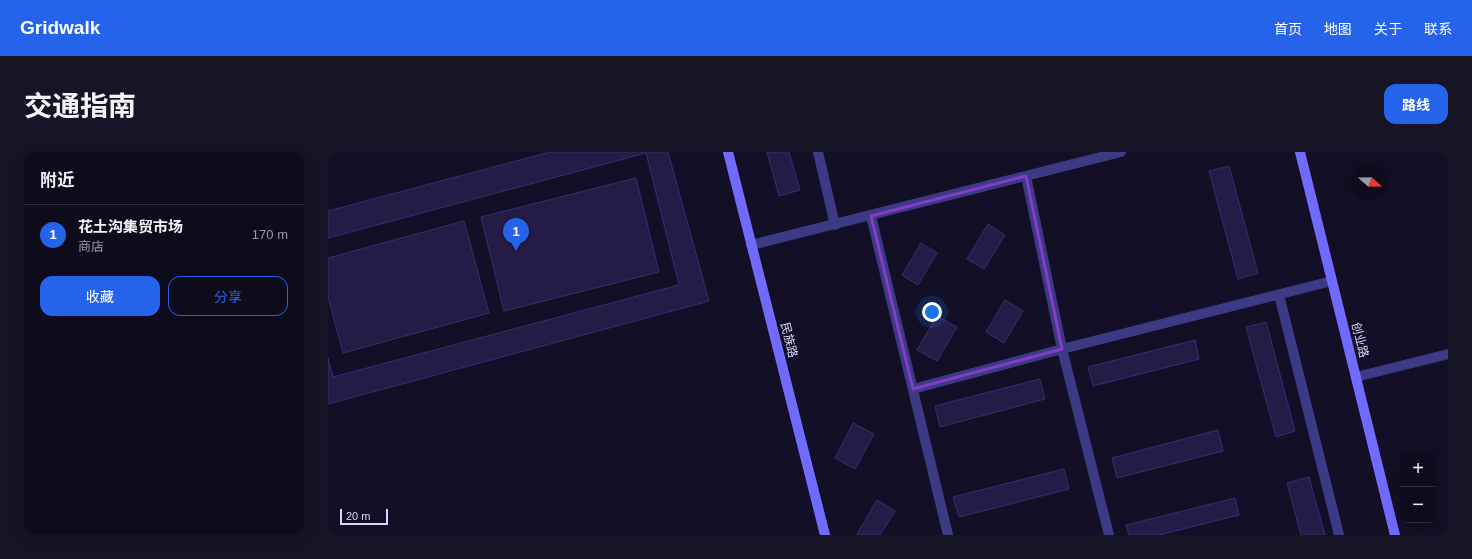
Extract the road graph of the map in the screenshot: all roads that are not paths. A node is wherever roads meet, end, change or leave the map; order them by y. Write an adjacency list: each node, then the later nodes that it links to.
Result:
1 (728, 152): 8 (street, 民族路)
2 (818, 152): 7 (street)
3 (1121, 152): 5 (street)
4 (1300, 152): 9 (street, 创业路)
5 (1026, 176): 6 (street); 11 (street)
6 (871, 216): 7 (street); 14 (street)
7 (835, 225): 8 (street)
8 (751, 245): 15 (street, 民族路)
9 (1332, 282): 10 (street); 13 (street, 创业路)
10 (1279, 296): 11 (street); 18 (street)
11 (1062, 349): 14 (street); 17 (street)
12 (1448, 354): 13 (street)
13 (1356, 377): 19 (street, 创业路)
14 (913, 389): 16 (street)
15 (825, 535)
16 (948, 535)
17 (1109, 535)
18 (1339, 535)
19 (1396, 535)

